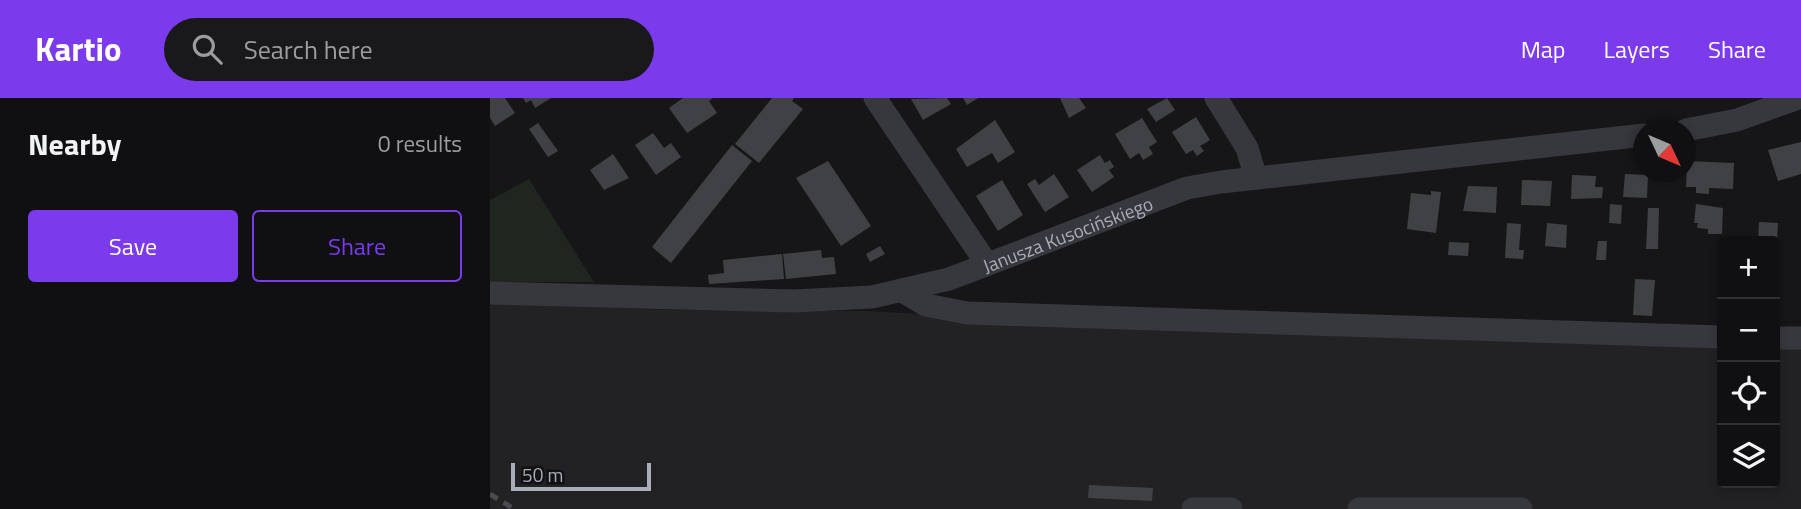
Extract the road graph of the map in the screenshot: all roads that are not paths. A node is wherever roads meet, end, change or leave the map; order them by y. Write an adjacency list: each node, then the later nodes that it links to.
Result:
1 (875, 98): 7 (street)
2 (1216, 98): 6 (street)
3 (1798, 98): 4 (street)
4 (1696, 128)
5 (1633, 136): 6 (street, Janusza Kusocińskiego)
6 (1256, 178): 7 (street, Janusza Kusocińskiego)
7 (987, 264): 8 (street, Janusza Kusocińskiego)
8 (904, 292): 9 (street, Janusza Kusocińskiego); 10 (street)
9 (490, 293)
10 (1717, 337)
11 (1780, 338): 12 (street)
12 (1801, 338)
13 (1193, 509): 14 (street)
14 (1231, 509)
15 (1359, 509): 16 (street)
16 (1521, 509)

